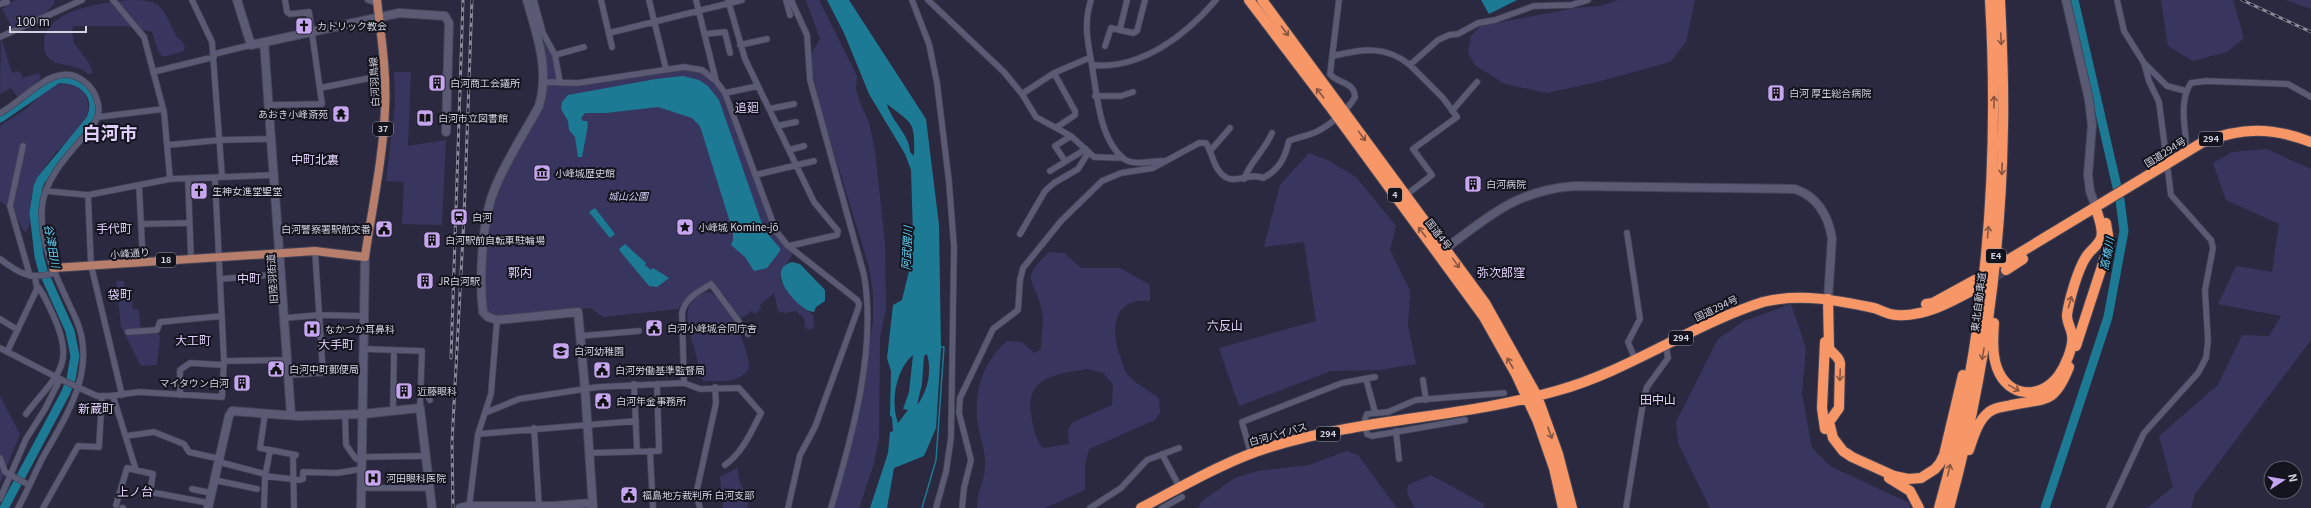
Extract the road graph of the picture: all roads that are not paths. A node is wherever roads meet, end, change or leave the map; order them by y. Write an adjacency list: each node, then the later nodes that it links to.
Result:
1 (82, 0): 41 (street)
2 (113, 0): 59 (street)
3 (192, 0): 51 (street)
4 (237, 0): 45 (street)
5 (285, 0): 38 (street)
6 (368, 0): 30 (street)
7 (527, 0): 43 (street)
8 (534, 0): 43 (street)
9 (602, 0): 39 (street)
10 (649, 0): 36 (street)
11 (696, 0): 33 (street)
12 (742, 0): 31 (street)
13 (786, 0): 34 (street)
14 (791, 0): 247 (street)
15 (912, 0): 248 (street)
16 (928, 0): 71 (street)
17 (1091, 0): 54 (street)
18 (1127, 0): 37 (street)
19 (1144, 0): 37 (street)
20 (1216, 0): 56 (street)
21 (1249, 0): 80 (highway, 国道4号 / 4, one-way to 21)
22 (1262, 0): 80 (highway, 国道4号 / 4, one-way to 80)
23 (1339, 0): 53 (street)
24 (1588, 0): 57 (street)
25 (1990, 0): 155 (highway, 東北自動車道 / E4, one-way to 25)
26 (2000, 0): 114 (highway, 東北自動車道 / E4, one-way to 114)
27 (2066, 0): 118 (street)
28 (2117, 0): 55 (street)
29 (7, 2): 32 (street)
30 (377, 2): 35 (main road, 白河羽鳥線 / 37)
31 (728, 2): 33 (street); 46 (street)
32 (0, 4)
33 (699, 11): 36 (street); 40 (street)
34 (790, 15)
35 (379, 19): 38 (street); 61 (main road, 白河羽鳥線 / 37); 86 (street)
36 (655, 21): 39 (street); 58 (street)
37 (1120, 29): 47 (street)
38 (313, 33): 44 (street); 67 (street)
39 (609, 33): 49 (street)
40 (705, 34): 50 (street); 62 (street)
41 (0, 37)
42 (767, 40): 46 (street)
43 (542, 41): 52 (street); 63 (street)
44 (264, 42): 45 (street); 75 (street, 旧陸羽街道)
45 (251, 45): 51 (street)
46 (740, 45): 66 (street)
47 (1105, 46)
48 (584, 47): 52 (street)
49 (612, 47)
50 (730, 53)
51 (214, 55): 59 (street); 90 (street)
52 (555, 55): 65 (street)
53 (1333, 56): 57 (street); 80 (street)
54 (1089, 58): 56 (street); 60 (street)
55 (2144, 63): 68 (street); 104 (street)
56 (1092, 64): 72 (street)
57 (1410, 65): 78 (street)
58 (666, 69): 62 (street); 65 (street)
59 (153, 72): 76 (street)
60 (1054, 73): 71 (street); 84 (street)
61 (385, 76): 67 (street); 128 (main road, 白河羽鳥線 / 37)
62 (716, 81): 70 (street)
63 (543, 82): 65 (street); 148 (street)
64 (1477, 82): 78 (street)
65 (560, 83)
66 (758, 86): 70 (street); 77 (street)
67 (320, 88): 75 (street)
68 (2186, 91): 73 (street); 98 (street)
69 (1133, 92): 72 (street)
70 (725, 93): 107 (street)
71 (1022, 94): 84 (street)
72 (1095, 96): 99 (street)
73 (2311, 97)
74 (794, 104): 77 (street)
75 (270, 105): 89 (street, 旧陸羽街道)
76 (163, 109): 81 (street); 92 (street)
77 (769, 109): 83 (street)
78 (1452, 111): 117 (street)
79 (0, 113): 81 (street)
80 (1340, 114): 112 (street); 117 (highway, 国道4号 / 4, one-way to 117); 125 (highway, 国道4号 / 4, one-way to 80)
81 (98, 117): 115 (street)
82 (796, 122): 83 (street)
83 (777, 126): 95 (street)
84 (1057, 127): 88 (street)
85 (1230, 128): 96 (street)
86 (446, 132)
87 (1272, 133): 112 (street)
88 (1071, 136): 97 (street); 102 (street)
89 (272, 139): 90 (street); 106 (street, 旧陸羽街道)
90 (220, 140): 92 (street); 108 (street)
91 (2311, 142): 98 (highway, 国道294号 / 294)
92 (168, 145): 109 (street)
93 (23, 146): 136 (street)
94 (804, 146): 95 (street)
95 (789, 150): 103 (street)
96 (1211, 150): 101 (street); 112 (street)
97 (1087, 151): 99 (street); 102 (street); 122 (street)
98 (2187, 152): 104 (highway, 国道294号 / 294)
99 (1122, 158): 101 (street)
100 (814, 161): 103 (street)
101 (1167, 161): 249 (street)
102 (1066, 162): 105 (street)
103 (795, 164): 107 (street); 123 (street)
104 (2166, 166): 118 (highway, 国道294号 / 294); 258 (street)
105 (1050, 171)
106 (275, 175): 108 (street); 126 (street, 旧陸羽街道)
107 (755, 175): 123 (street)
108 (222, 176): 111 (street)
109 (170, 179): 110 (street); 113 (street)
110 (188, 179): 111 (street); 119 (street)
111 (215, 179): 127 (street)
112 (1244, 179)
113 (139, 185): 116 (street); 120 (street)
114 (2001, 189): 118 (highway, one-way to 118); 257 (highway, 東北自動車道 / E4, one-way to 257)
115 (46, 191): 116 (street); 134 (street)
116 (88, 195): 132 (street)
117 (1406, 195): 125 (highway, 国道4号 / 4)
118 (2096, 208): 133 (highway, 国道294号 / 294); 257 (highway)
119 (189, 223): 120 (street); 129 (street)
120 (142, 224): 131 (street)
121 (1627, 233): 161 (street)
122 (1020, 234)
123 (789, 246): 246 (street)
124 (315, 251): 126 (main road, 18); 128 (main road, 18); 143 (street)
125 (1442, 251): 141 (street); 182 (highway, 国道4号 / 4, one-way to 182); 183 (highway, 国道4号 / 4, one-way to 125)
126 (280, 252): 127 (main road, 小峰通り / 18); 135 (street, 旧陸羽街道)
127 (219, 256): 129 (main road, 小峰通り / 18); 137 (street)
128 (364, 257): 145 (street)
129 (191, 258): 131 (main road, 小峰通り / 18)
130 (0, 259): 136 (street)
131 (143, 262): 132 (main road, 小峰通り / 18)
132 (91, 265): 134 (main road, 小峰通り / 18); 178 (street)
133 (2005, 266)
134 (53, 272): 136 (street); 175 (street)
135 (281, 274): 137 (street); 146 (street, 旧陸羽街道)
136 (34, 276): 139 (street)
137 (220, 279): 144 (street)
138 (1975, 280): 142 (highway, 国道294号 / 294)
139 (37, 286): 149 (street); 167 (street)
140 (1971, 291): 142 (highway, 国道294号 / 294)
141 (1828, 299): 142 (highway, 国道294号 / 294); 154 (highway, 国道294号 / 294); 155 (highway, one-way to 155); 255 (highway)
142 (1879, 309)
143 (319, 315): 145 (street); 146 (street); 164 (street)
144 (222, 316): 151 (street); 162 (street)
145 (364, 316): 157 (street)
146 (285, 318): 160 (street, 旧陸羽街道)
147 (0, 319): 149 (street)
148 (497, 320): 153 (street); 188 (street)
149 (18, 330): 159 (street)
150 (640, 331): 153 (street)
151 (128, 332)
152 (748, 334): 170 (street)
153 (580, 336): 176 (street)
154 (1666, 345): 161 (highway, 国道294号 / 294); 254 (street)
155 (1974, 347): 256 (highway, 東北自動車道 / E4, one-way to 155)
156 (0, 348): 159 (street)
157 (364, 349): 158 (street); 163 (street)
158 (394, 350): 173 (street); 187 (street)
159 (7, 352): 167 (street)
160 (288, 360): 162 (street); 165 (street, 旧陸羽街道)
161 (1635, 360): 182 (highway, 国道294号 / 294)
162 (224, 363): 179 (street); 179 (street)
163 (363, 370): 164 (street); 193 (street)
164 (323, 373): 165 (street)
165 (289, 375): 194 (street, 旧陸羽街道)
166 (1375, 377): 168 (street)
167 (59, 378): 175 (street); 190 (street); 219 (street)
168 (1366, 379): 189 (street); 209 (street)
169 (1423, 380): 185 (street)
170 (684, 383): 172 (street); 174 (street)
171 (634, 384): 172 (street); 176 (street); 196 (street)
172 (657, 384): 206 (street)
173 (421, 386): 184 (street); 186 (street)
174 (715, 387): 215 (street); 245 (street)
175 (78, 388): 180 (street); 222 (street)
176 (585, 389): 188 (street); 197 (street)
177 (1504, 394): 185 (street)
178 (122, 395): 179 (street); 181 (street)
179 (180, 395)
180 (102, 396): 181 (street); 238 (street)
181 (114, 396): 202 (street)
182 (1537, 396): 183 (highway, 国道294号 / 294); 253 (highway, 国道4号 / 4, one-way to 253)
183 (1527, 398): 198 (highway, 白河バイパス / 294); 252 (highway, 国道4号 / 4)
184 (430, 400)
185 (1426, 400): 189 (street)
186 (420, 408): 187 (street); 210 (street)
187 (393, 411): 193 (street)
188 (486, 412): 201 (street)
189 (1375, 412): 198 (street)
190 (26, 414)
191 (265, 414): 194 (street); 204 (street); 214 (street)
192 (345, 414): 193 (street); 194 (street); 212 (street)
193 (363, 414): 212 (street)
194 (291, 415)
195 (1465, 420): 200 (street)
196 (636, 421): 197 (street); 205 (street)
197 (588, 424): 199 (street); 207 (street)
198 (1366, 427): 200 (street); 209 (highway, 白河バイパス / 294)
199 (534, 428): 201 (street); 232 (street)
200 (1396, 431): 213 (street)
201 (478, 434): 234 (street)
202 (126, 436): 214 (street); 217 (street)
203 (1179, 448): 208 (street)
204 (270, 451): 218 (street); 221 (street)
205 (636, 451): 206 (street); 207 (street)
206 (650, 451): 244 (street)
207 (589, 453): 233 (street)
208 (1162, 454): 227 (street); 250 (street)
209 (1251, 454): 227 (highway, 白河バイパス / 294)
210 (424, 456): 212 (street); 224 (street)
211 (0, 458): 219 (street)
212 (362, 458): 216 (street)
213 (1400, 459)
214 (219, 460): 218 (street); 220 (street)
215 (725, 466)
216 (362, 469): 221 (street); 223 (street)
217 (136, 470): 230 (street); 231 (street)
218 (265, 475): 221 (street); 239 (street)
219 (13, 477): 222 (street); 229 (street)
220 (214, 480): 226 (street); 228 (street)
221 (293, 480): 240 (street)
222 (29, 485): 237 (street)
223 (362, 488): 224 (street); 241 (street)
224 (429, 488): 242 (street)
225 (192, 489): 228 (street)
226 (257, 489)
227 (1181, 492): 236 (highway, 白河バイパス / 294); 251 (street)
228 (211, 493): 231 (street)
229 (0, 499)
230 (116, 505)
231 (208, 505)
232 (539, 506): 235 (street); 243 (street)
233 (592, 506): 235 (street)
234 (466, 507): 243 (street)
235 (553, 507)
236 (1144, 507)
237 (18, 508)
238 (43, 508)
239 (264, 508)
240 (294, 508)
241 (361, 508)
242 (432, 508)
243 (508, 508)
244 (653, 508)
245 (700, 508)
246 (788, 508)
247 (830, 508)
248 (936, 508)
249 (962, 508)
250 (1090, 508)
251 (1162, 508)
252 (1563, 508)
253 (1572, 508)
254 (1626, 508)
255 (1919, 508)
256 (1939, 508)
257 (1950, 508)
258 (2109, 508)

